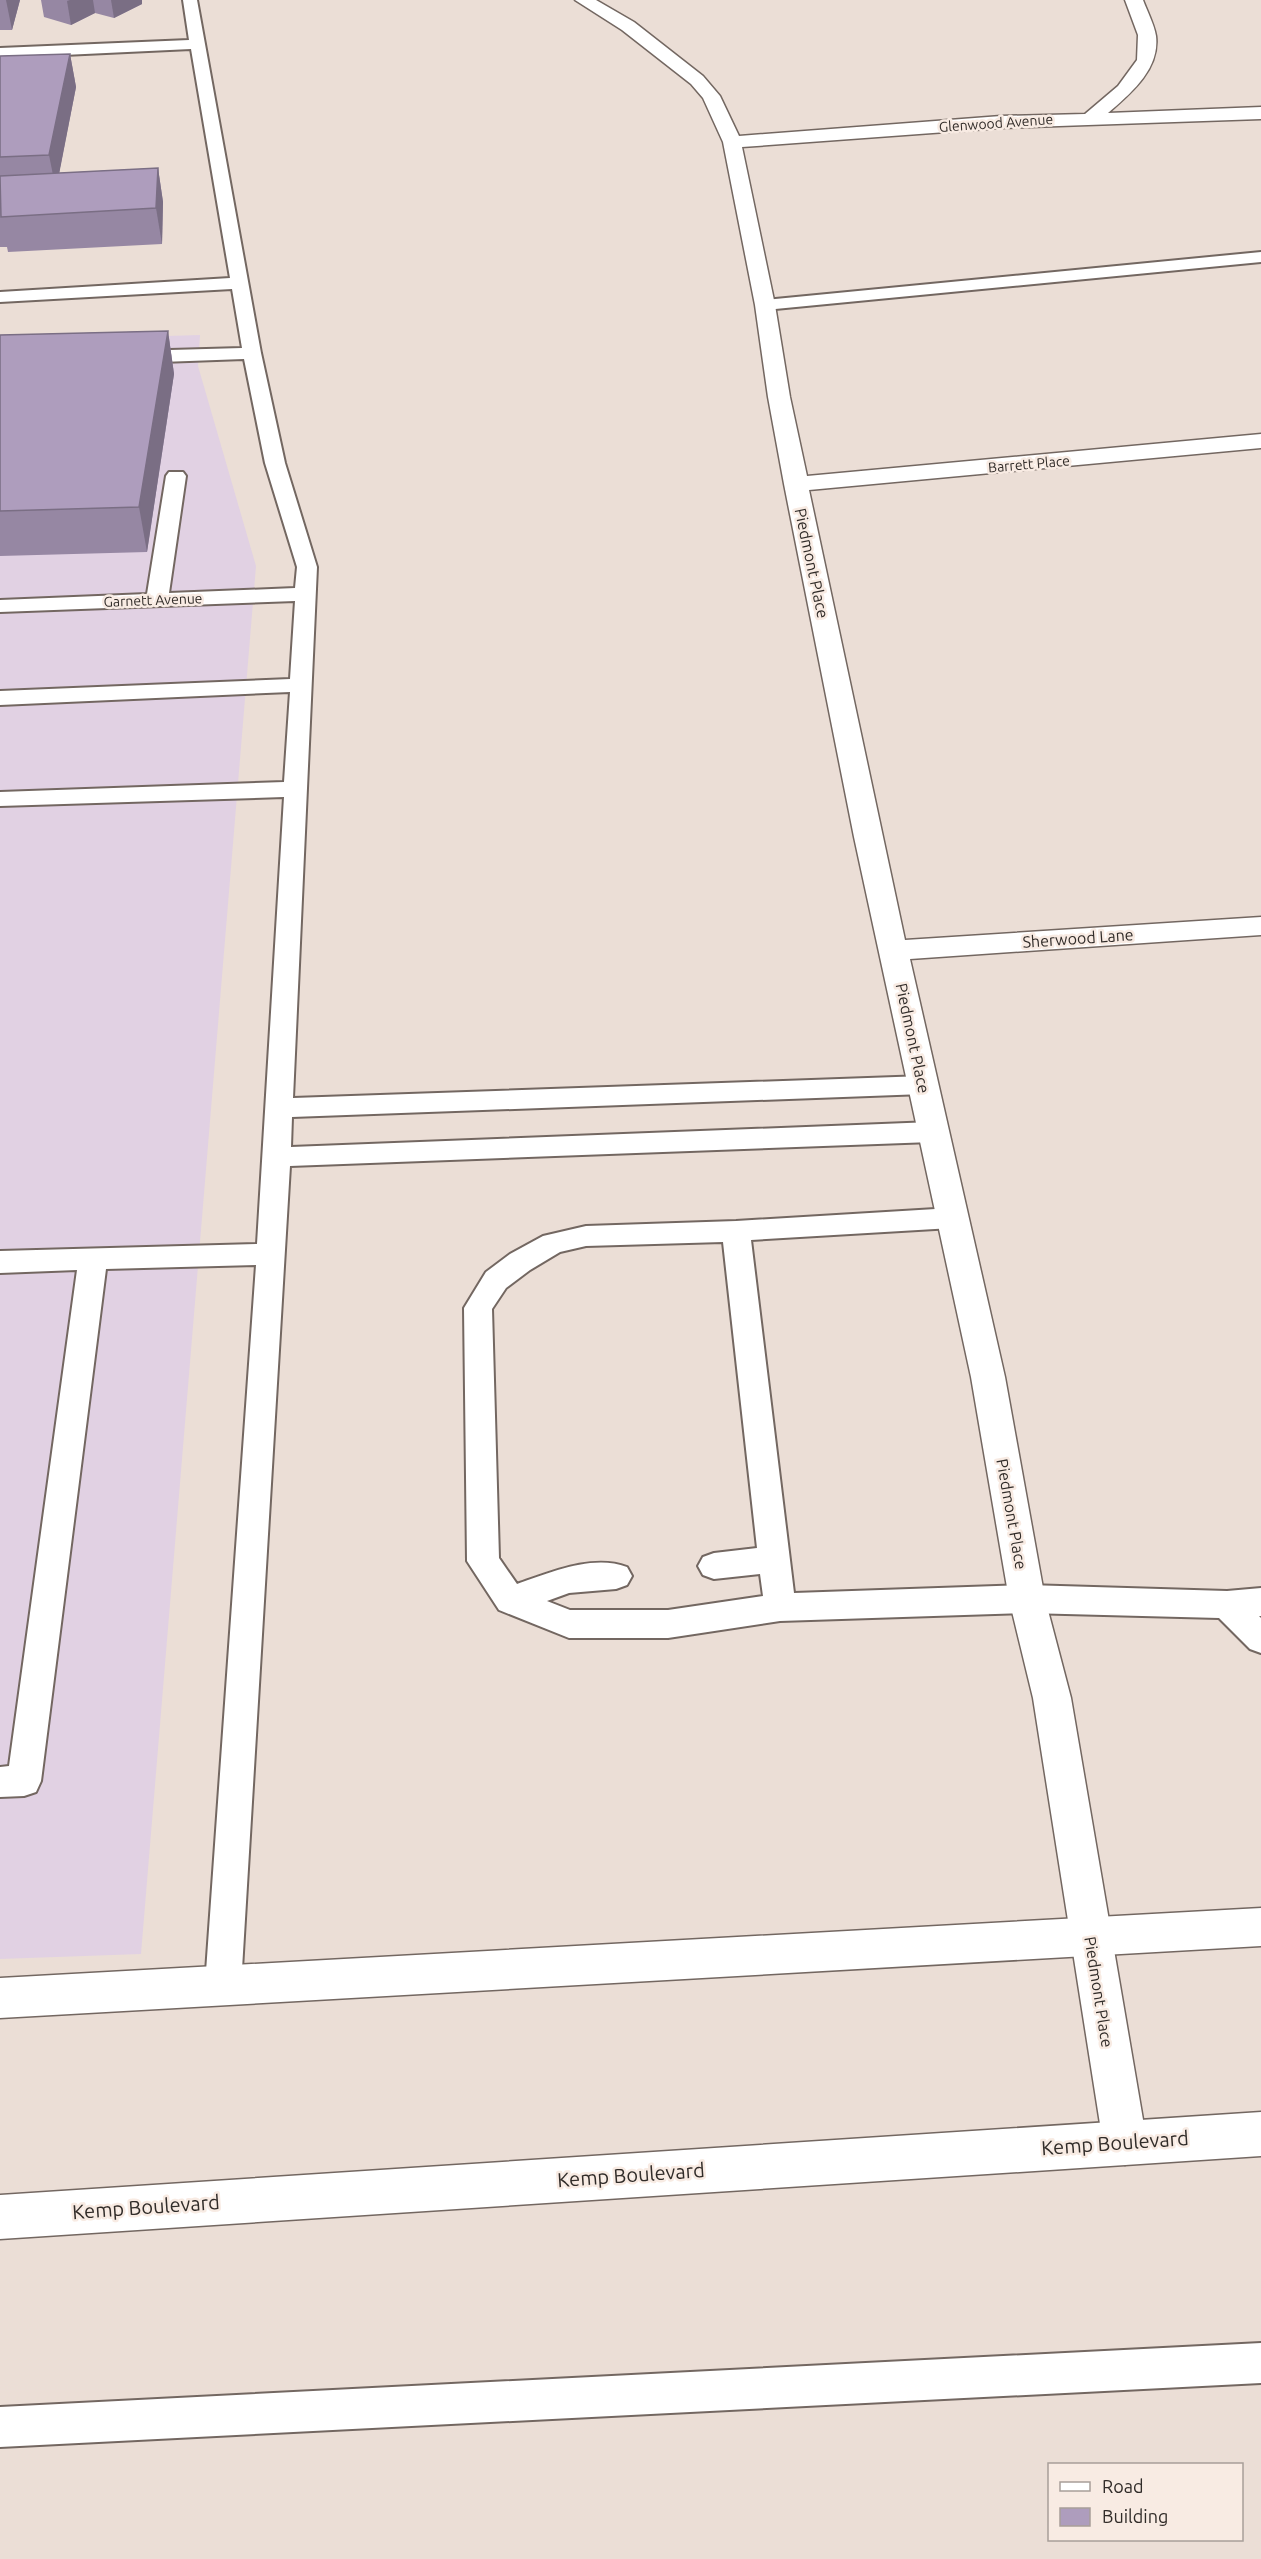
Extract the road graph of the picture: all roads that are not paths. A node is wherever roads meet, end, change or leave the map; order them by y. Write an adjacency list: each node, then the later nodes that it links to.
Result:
1 (190, 0): 4 (lane)
2 (584, 0): 8 (street, Piedmont Place)
3 (1134, 0): 7 (street)
4 (198, 44): 5 (lane); 10 (lane)
5 (0, 53)
6 (1261, 113): 7 (street, Glenwood Avenue)
7 (1091, 118): 8 (street, Glenwood Avenue)
8 (732, 142): 12 (street, Piedmont Place)
9 (1261, 257): 12 (lane)
10 (238, 283): 11 (lane); 13 (lane)
11 (0, 297)
12 (765, 305): 17 (street, Piedmont Place)
13 (252, 353): 14 (lane); 18 (lane)
14 (115, 358)
15 (1261, 441): 17 (street, Barrett Place)
16 (176, 476): 19 (lane)
17 (796, 484): 26 (street, Piedmont Place)
18 (305, 594): 19 (lane, Garnett Avenue); 21 (lane)
19 (157, 600): 20 (lane, Garnett Avenue)
20 (0, 606)
21 (301, 685): 22 (lane); 23 (lane)
22 (0, 698)
23 (296, 789): 24 (lane); 28 (lane)
24 (0, 800)
25 (1261, 926): 26 (street, Sherwood Lane)
26 (895, 951): 27 (street, Piedmont Place)
27 (924, 1085): 28 (lane); 29 (street, Piedmont Place)
28 (280, 1108): 30 (lane)
29 (932, 1132): 30 (lane); 31 (street, Piedmont Place)
30 (278, 1157): 33 (lane)
31 (952, 1218): 32 (lane); 39 (street, Piedmont Place)
32 (736, 1231): 36 (lane); 40 (lane)
33 (271, 1254): 34 (lane); 48 (lane)
34 (93, 1260): 35 (lane); 45 (lane)
35 (0, 1262)
36 (774, 1559): 37 (lane); 43 (lane)
37 (714, 1566)
38 (616, 1576): 40 (lane)
39 (1027, 1599): 42 (lane); 43 (lane); 47 (street, Piedmont Place)
40 (510, 1600): 43 (lane)
41 (1261, 1602): 42 (lane)
42 (1227, 1605): 44 (lane)
43 (780, 1607)
44 (1261, 1639)
45 (0, 1782)
46 (1261, 1927): 47 (street)
47 (1090, 1937): 48 (street); 51 (street, Piedmont Place)
48 (223, 1986): 49 (street)
49 (0, 1998)
50 (1261, 2134): 51 (street, Kemp Boulevard)
51 (1125, 2143): 52 (street, Kemp Boulevard)
52 (0, 2217)
53 (1261, 2363): 54 (lane)
54 (0, 2427)

